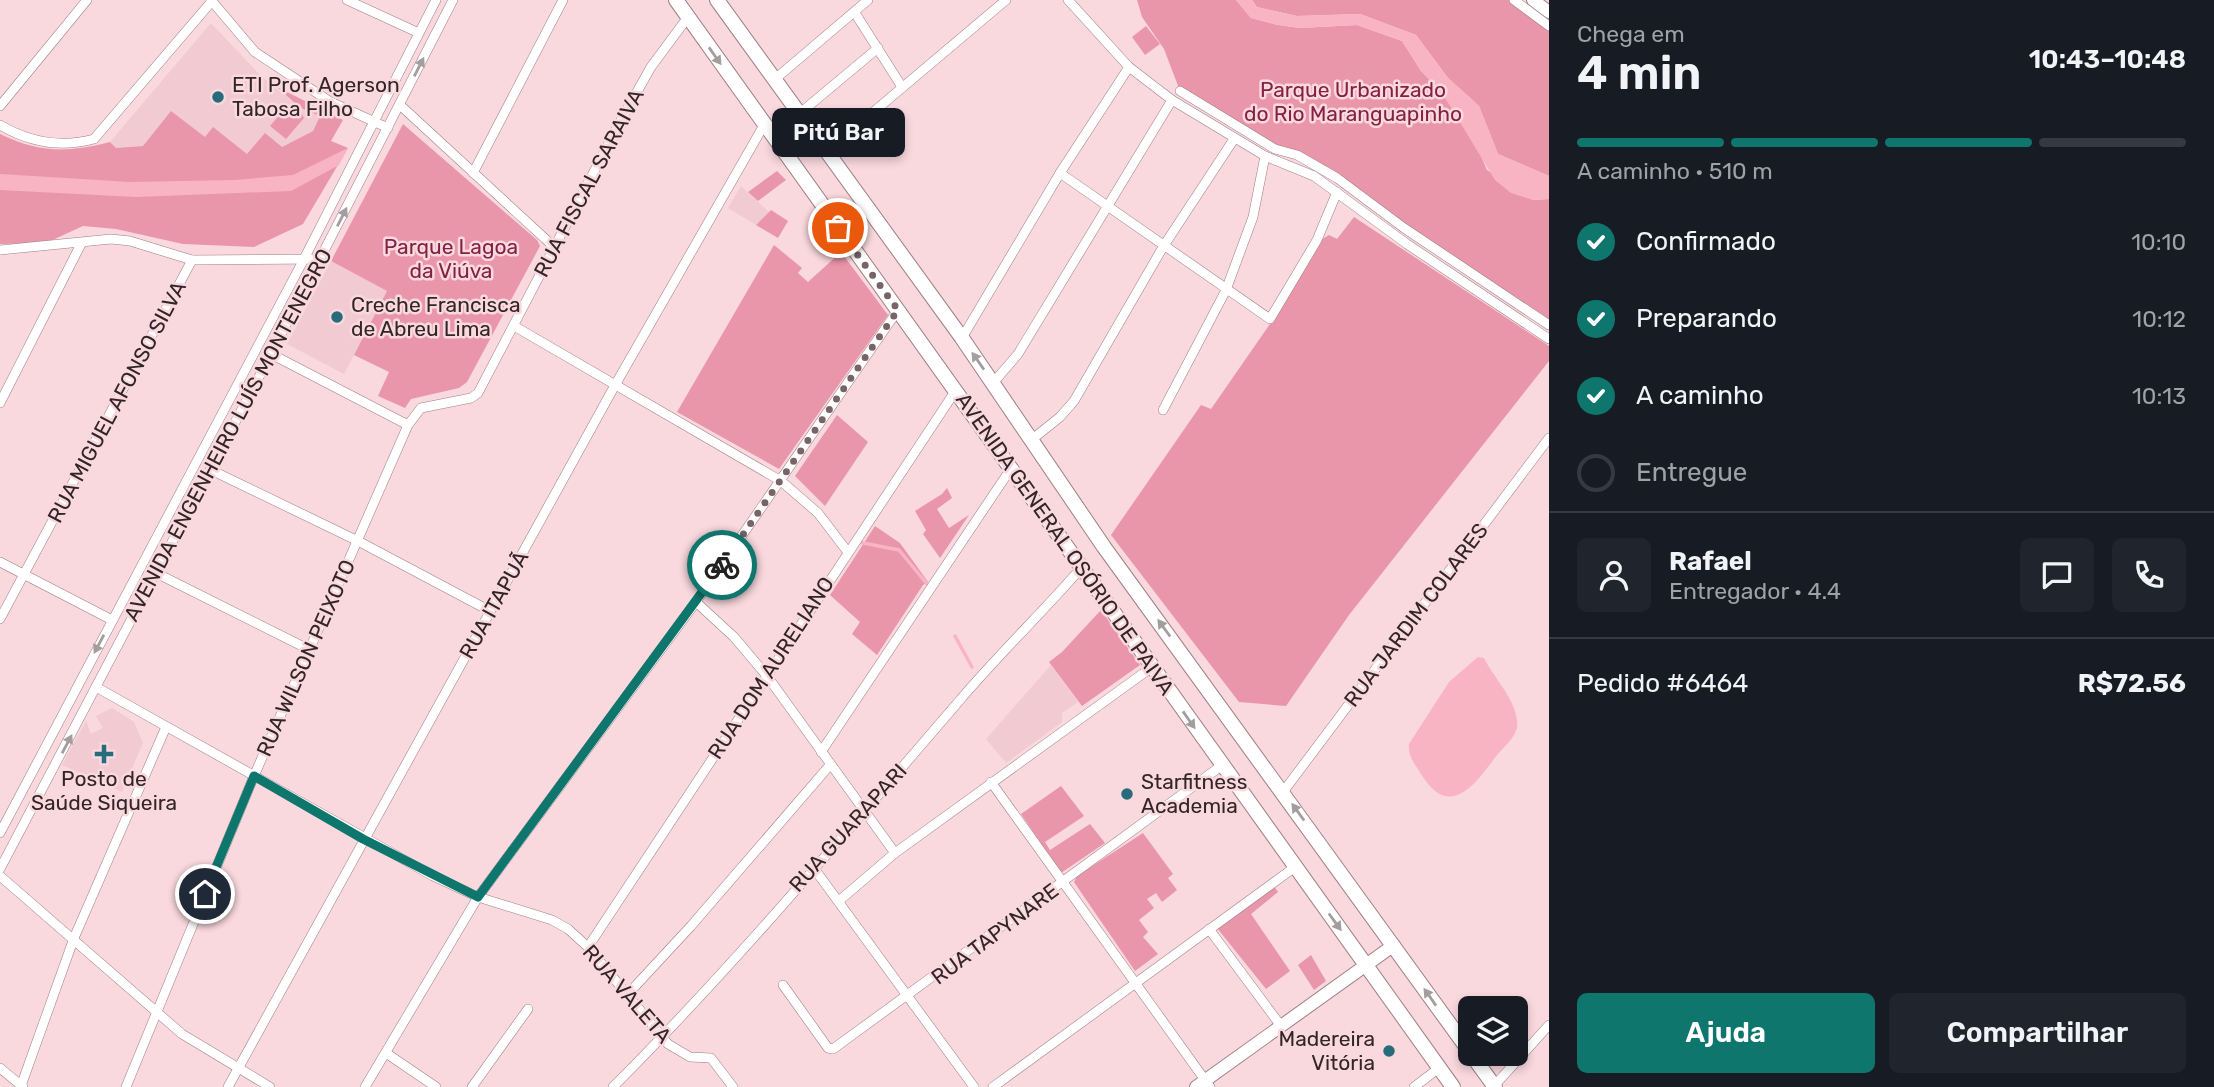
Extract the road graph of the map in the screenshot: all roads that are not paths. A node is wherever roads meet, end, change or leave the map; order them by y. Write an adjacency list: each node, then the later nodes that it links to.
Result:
1 (88, 0): 25 (street)
2 (347, 0): 17 (street)
3 (436, 0): 17 (street, AVENIDA ENGENHEIRO LUÍS MONTENEGRO)
4 (453, 0): 24 (street, AVENIDA ENGENHEIRO LUÍS MONTENEGRO, one-way to 4)
5 (563, 0): 34 (street)
6 (676, 0): 15 (main road, AVENIDA GENERAL OSÓRIO DE PAIVA)
7 (717, 0): 20 (main road, AVENIDA GENERAL OSÓRIO DE PAIVA)
8 (1006, 0): 21 (street)
9 (1068, 0): 19 (street)
10 (1514, 0): 16 (street)
11 (1533, 0): 14 (street)
12 (212, 1): 27 (street); 28 (street)
13 (861, 4): 18 (street); 20 (street)
14 (1549, 12)
15 (688, 17): 29 (main road, AVENIDA GENERAL OSÓRIO DE PAIVA, one-way to 29); 39 (street, RUA FISCAL SARAIVA)
16 (1549, 26)
17 (419, 33): 27 (street, AVENIDA ENGENHEIRO LUÍS MONTENEGRO)
18 (878, 48): 21 (street); 26 (street)
19 (1129, 67): 23 (street); 35 (street)
20 (775, 80): 26 (main road, AVENIDA GENERAL OSÓRIO DE PAIVA)
21 (902, 87): 32 (street)
22 (1180, 91): 47 (street)
23 (1172, 100): 31 (street); 37 (street)
24 (400, 105): 30 (street, AVENIDA ENGENHEIRO LUÍS MONTENEGRO); 34 (street)
25 (0, 106)
26 (799, 114): 32 (main road, AVENIDA GENERAL OSÓRIO DE PAIVA)
27 (373, 121): 30 (street); 42 (street, AVENIDA ENGENHEIRO LUÍS MONTENEGRO)
28 (0, 125)
29 (764, 125): 46 (main road, AVENIDA GENERAL OSÓRIO DE PAIVA); 53 (street, RUA ITAPUÃ)
30 (388, 128): 43 (street, AVENIDA ENGENHEIRO LUÍS MONTENEGRO, one-way to 30)
31 (1234, 139): 33 (street); 40 (street)
32 (826, 152): 49 (main road, AVENIDA GENERAL OSÓRIO DE PAIVA)
33 (1265, 156): 36 (street); 45 (street)
34 (473, 173): 39 (street)
35 (1060, 173): 37 (street); 49 (street)
36 (1337, 191): 45 (street); 50 (street)
37 (1107, 206): 40 (street); 52 (street)
38 (81, 244): 41 (street); 44 (street); 55 (street)
39 (553, 246): 48 (street, RUA FISCAL SARAIVA)
40 (1163, 247): 45 (street); 59 (street)
41 (0, 250)
42 (304, 259): 43 (street, RUA MIGUEL AFONSO SILVA); 44 (street, RUA MIGUEL AFONSO SILVA); 63 (street, AVENIDA ENGENHEIRO LUÍS MONTENEGRO)
43 (320, 259): 51 (street, AVENIDA ENGENHEIRO LUÍS MONTENEGRO)
44 (192, 260): 70 (street, RUA MIGUEL AFONSO SILVA)
45 (1226, 290): 56 (street)
46 (898, 310): 54 (main road, AVENIDA GENERAL OSÓRIO DE PAIVA); 62 (street)
47 (1549, 325)
48 (514, 326): 53 (street); 57 (street, RUA FISCAL SARAIVA)
49 (962, 338): 52 (main road, AVENIDA GENERAL OSÓRIO DE PAIVA, one-way to 49)
50 (1549, 339)
51 (271, 354): 57 (street); 61 (street, AVENIDA ENGENHEIRO LUÍS MONTENEGRO)
52 (993, 383): 59 (main road, AVENIDA GENERAL OSÓRIO DE PAIVA)
53 (614, 387): 62 (street); 72 (street, RUA ITAPUÃ)
54 (956, 390): 60 (main road, AVENIDA GENERAL OSÓRIO DE PAIVA); 66 (street, RUA DOM AURELIANO)
55 (0, 403)
56 (1163, 410)
57 (408, 425): 65 (street, RUA WILSON PEIXOTO)
58 (1549, 438): 86 (street, RUA JARDIM COLARES)
59 (1030, 441): 86 (main road, AVENIDA GENERAL OSÓRIO DE PAIVA, one-way to 59)
60 (1012, 467): 68 (main road, AVENIDA GENERAL OSÓRIO DE PAIVA); 80 (street)
61 (211, 470): 64 (street, AVENIDA ENGENHEIRO LUÍS MONTENEGRO); 65 (street)
62 (781, 481): 66 (street); 71 (street)
63 (185, 484): 64 (street); 74 (street, AVENIDA ENGENHEIRO LUÍS MONTENEGRO)
64 (199, 491): 69 (street, AVENIDA ENGENHEIRO LUÍS MONTENEGRO)
65 (358, 541): 72 (street); 75 (street, RUA WILSON PEIXOTO)
66 (847, 551): 77 (street, RUA DOM AURELIANO)
67 (0, 562): 70 (street)
68 (1082, 567): 76 (main road, AVENIDA GENERAL OSÓRIO DE PAIVA); 88 (street, RUA GUARAPARI)
69 (156, 573): 75 (street); 78 (street, AVENIDA ENGENHEIRO LUÍS MONTENEGRO)
70 (24, 574): 73 (street, RUA MIGUEL AFONSO SILVA); 74 (street)
71 (696, 602): 77 (street); 97 (street)
72 (490, 611): 90 (street, RUA ITAPUÃ)
73 (0, 619)
74 (112, 620): 85 (street, AVENIDA ENGENHEIRO LUÍS MONTENEGRO, one-way to 85)
75 (310, 650): 83 (street, RUA WILSON PEIXOTO)
76 (1152, 667): 82 (main road, AVENIDA GENERAL OSÓRIO DE PAIVA, one-way to 82); 84 (street)
77 (767, 676): 80 (street); 102 (street, RUA DOM AURELIANO)
78 (96, 687): 79 (street, RUA VALETA); 87 (street, AVENIDA ENGENHEIRO LUÍS MONTENEGRO, one-way to 78)
79 (166, 727): 83 (street, RUA VALETA); 100 (street)
80 (821, 752): 81 (street)
81 (830, 765): 88 (street); 106 (street)
82 (1221, 766): 93 (main road, AVENIDA GENERAL OSÓRIO DE PAIVA); 96 (street, RUA TAPYNARE)
83 (254, 776): 90 (street, RUA VALETA); 109 (street, RUA WILSON PEIXOTO)
84 (991, 782): 91 (street); 96 (street)
85 (25, 786): 87 (street); 89 (street, AVENIDA ENGENHEIRO LUÍS MONTENEGRO)
86 (1283, 792): 101 (main road, AVENIDA GENERAL OSÓRIO DE PAIVA, one-way to 86)
87 (41, 793): 94 (street, AVENIDA ENGENHEIRO LUÍS MONTENEGRO)
88 (866, 811): 91 (street); 92 (street, RUA GUARAPARI)
89 (0, 833)
90 (363, 839): 97 (street, RUA VALETA); 117 (street, RUA ITAPUÃ)
91 (895, 853): 98 (street)
92 (813, 867): 98 (street); 113 (street, RUA GUARAPARI)
93 (1295, 867): 99 (street); 103 (main road, AVENIDA GENERAL OSÓRIO DE PAIVA, one-way to 103)
94 (0, 869)
95 (0, 876): 100 (street)
96 (1064, 882): 104 (street); 107 (street, RUA TAPYNARE)
97 (478, 897): 102 (street, RUA VALETA); 114 (street)
98 (840, 900): 107 (street)
99 (1209, 929): 104 (street); 111 (street)
100 (74, 939): 109 (street); 120 (street)
101 (1394, 945): 103 (street); 112 (main road, AVENIDA GENERAL OSÓRIO DE PAIVA, one-way to 101)
102 (588, 947): 106 (street, RUA VALETA)
103 (1366, 965): 111 (street); 118 (main road, AVENIDA GENERAL OSÓRIO DE PAIVA)
104 (1133, 983): 119 (street); 131 (street)
105 (783, 985): 107 (street, RUA TAPYNARE)
106 (626, 995): 113 (street, RUA VALETA)
107 (909, 997): 130 (street)
108 (528, 1009): 128 (street)
109 (156, 1012): 117 (street); 123 (street, RUA WILSON PEIXOTO)
110 (1549, 1025): 122 (street)
111 (1281, 1026): 119 (street)
112 (1458, 1036)
113 (661, 1037): 121 (street, RUA GUARAPARI); 129 (street, RUA VALETA)
114 (386, 1053): 126 (street); 127 (street)
115 (1480, 1066): 122 (main road, AVENIDA GENERAL OSÓRIO DE PAIVA)
116 (0, 1068): 120 (street)
117 (238, 1068): 124 (street, RUA ITAPUÃ); 125 (street)
118 (1439, 1068): 132 (street); 133 (main road, AVENIDA GENERAL OSÓRIO DE PAIVA)
119 (1204, 1085)
120 (22, 1086)
121 (616, 1086)
122 (1495, 1086)
123 (126, 1087)
124 (228, 1087)
125 (270, 1087)
126 (365, 1087)
127 (436, 1087)
128 (472, 1087)
129 (733, 1087)
130 (974, 1087)
131 (993, 1087)
132 (1415, 1087)
133 (1453, 1087)

